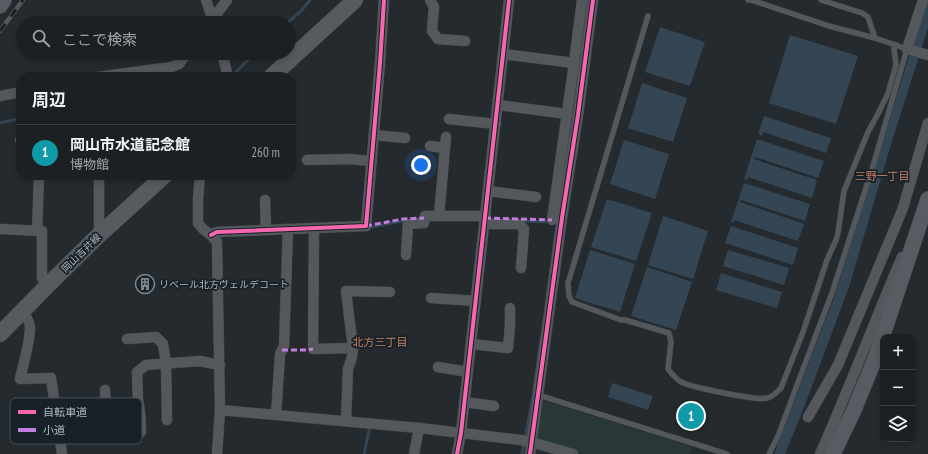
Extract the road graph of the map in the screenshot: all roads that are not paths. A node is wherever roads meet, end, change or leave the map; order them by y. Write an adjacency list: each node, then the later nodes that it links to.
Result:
1 (4, 0): 13 (street)
2 (206, 0): 14 (street)
3 (227, 0): 15 (street)
4 (355, 0): 21 (main road)
5 (384, 0): 38 (street)
6 (430, 0): 18 (street)
7 (509, 0): 22 (street)
8 (582, 0): 27 (street)
9 (593, 0): 49 (street)
10 (748, 0): 17 (lane)
11 (820, 0): 17 (lane)
12 (923, 0): 20 (street)
13 (0, 6)
14 (210, 16)
15 (216, 16)
16 (648, 16): 19 (lane)
17 (875, 38): 19 (lane)
18 (465, 41)
19 (896, 45): 20 (lane)
20 (908, 49): 23 (street); 102 (lane)
21 (296, 54)
22 (503, 54): 27 (street); 33 (street)
23 (924, 54)
24 (182, 60): 28 (street)
25 (224, 60): 29 (street)
26 (290, 60): 30 (main road)
27 (574, 63): 34 (street)
28 (132, 72)
29 (227, 72)
30 (276, 72)
31 (16, 93): 32 (street)
32 (0, 96)
33 (498, 105): 34 (street); 37 (street)
34 (567, 114): 49 (street)
35 (449, 119): 37 (street)
36 (928, 123): 88 (street)
37 (496, 124): 47 (street)
38 (374, 135): 39 (street); 42 (street)
39 (405, 138)
40 (430, 146): 52 (street)
41 (307, 160): 42 (street)
42 (372, 162): 57 (street)
43 (39, 180): 58 (street)
44 (98, 180): 60 (street)
45 (159, 180): 60 (main road, 岡山吉井線)
46 (200, 180): 61 (street)
47 (488, 191): 48 (street); 53 (street)
48 (536, 197)
49 (560, 197): 54 (street); 80 (street)
50 (928, 199): 62 (street)
51 (265, 200): 56 (street)
52 (439, 216): 53 (street); 63 (street)
53 (485, 220): 64 (street); 68 (street)
54 (552, 220)
55 (0, 229): 58 (street)
56 (266, 230): 59 (street); 61 (street)
57 (314, 230): 59 (street); 74 (street)
58 (37, 231): 65 (street)
59 (288, 231): 87 (street)
60 (99, 235): 65 (main road, 岡山吉井線)
61 (211, 235): 76 (street)
62 (912, 247): 103 (street); 104 (street)
63 (406, 256)
64 (521, 268)
65 (48, 285): 70 (main road, 岡山吉井線)
66 (390, 292): 74 (street)
67 (431, 298): 68 (street)
68 (476, 301): 73 (street)
69 (510, 308): 73 (street)
70 (23, 310): 71 (main road, 岡山吉井線); 81 (street)
71 (0, 334)
72 (127, 339): 75 (street)
73 (471, 344): 78 (street)
74 (353, 348): 90 (street)
75 (166, 363): 76 (street); 83 (street); 89 (street)
76 (220, 365): 86 (street)
77 (438, 367): 78 (street)
78 (468, 372): 84 (street)
79 (105, 390): 82 (street)
80 (538, 395): 93 (street); 101 (lane)
81 (54, 398)
82 (106, 398)
83 (138, 398)
84 (464, 402): 85 (street); 92 (street)
85 (494, 406)
86 (220, 410): 87 (street); 96 (street)
87 (276, 414): 90 (street)
88 (808, 418)
89 (167, 420)
90 (346, 421): 91 (street)
91 (419, 430): 92 (street); 97 (street)
92 (461, 436): 93 (street); 98 (street)
93 (527, 441): 99 (street); 100 (street)
94 (61, 444): 95 (street)
95 (62, 454)
96 (216, 454)
97 (414, 454)
98 (457, 454)
99 (530, 454)
100 (572, 454)
101 (727, 454)
102 (769, 454)
103 (820, 454)
104 (833, 454)

